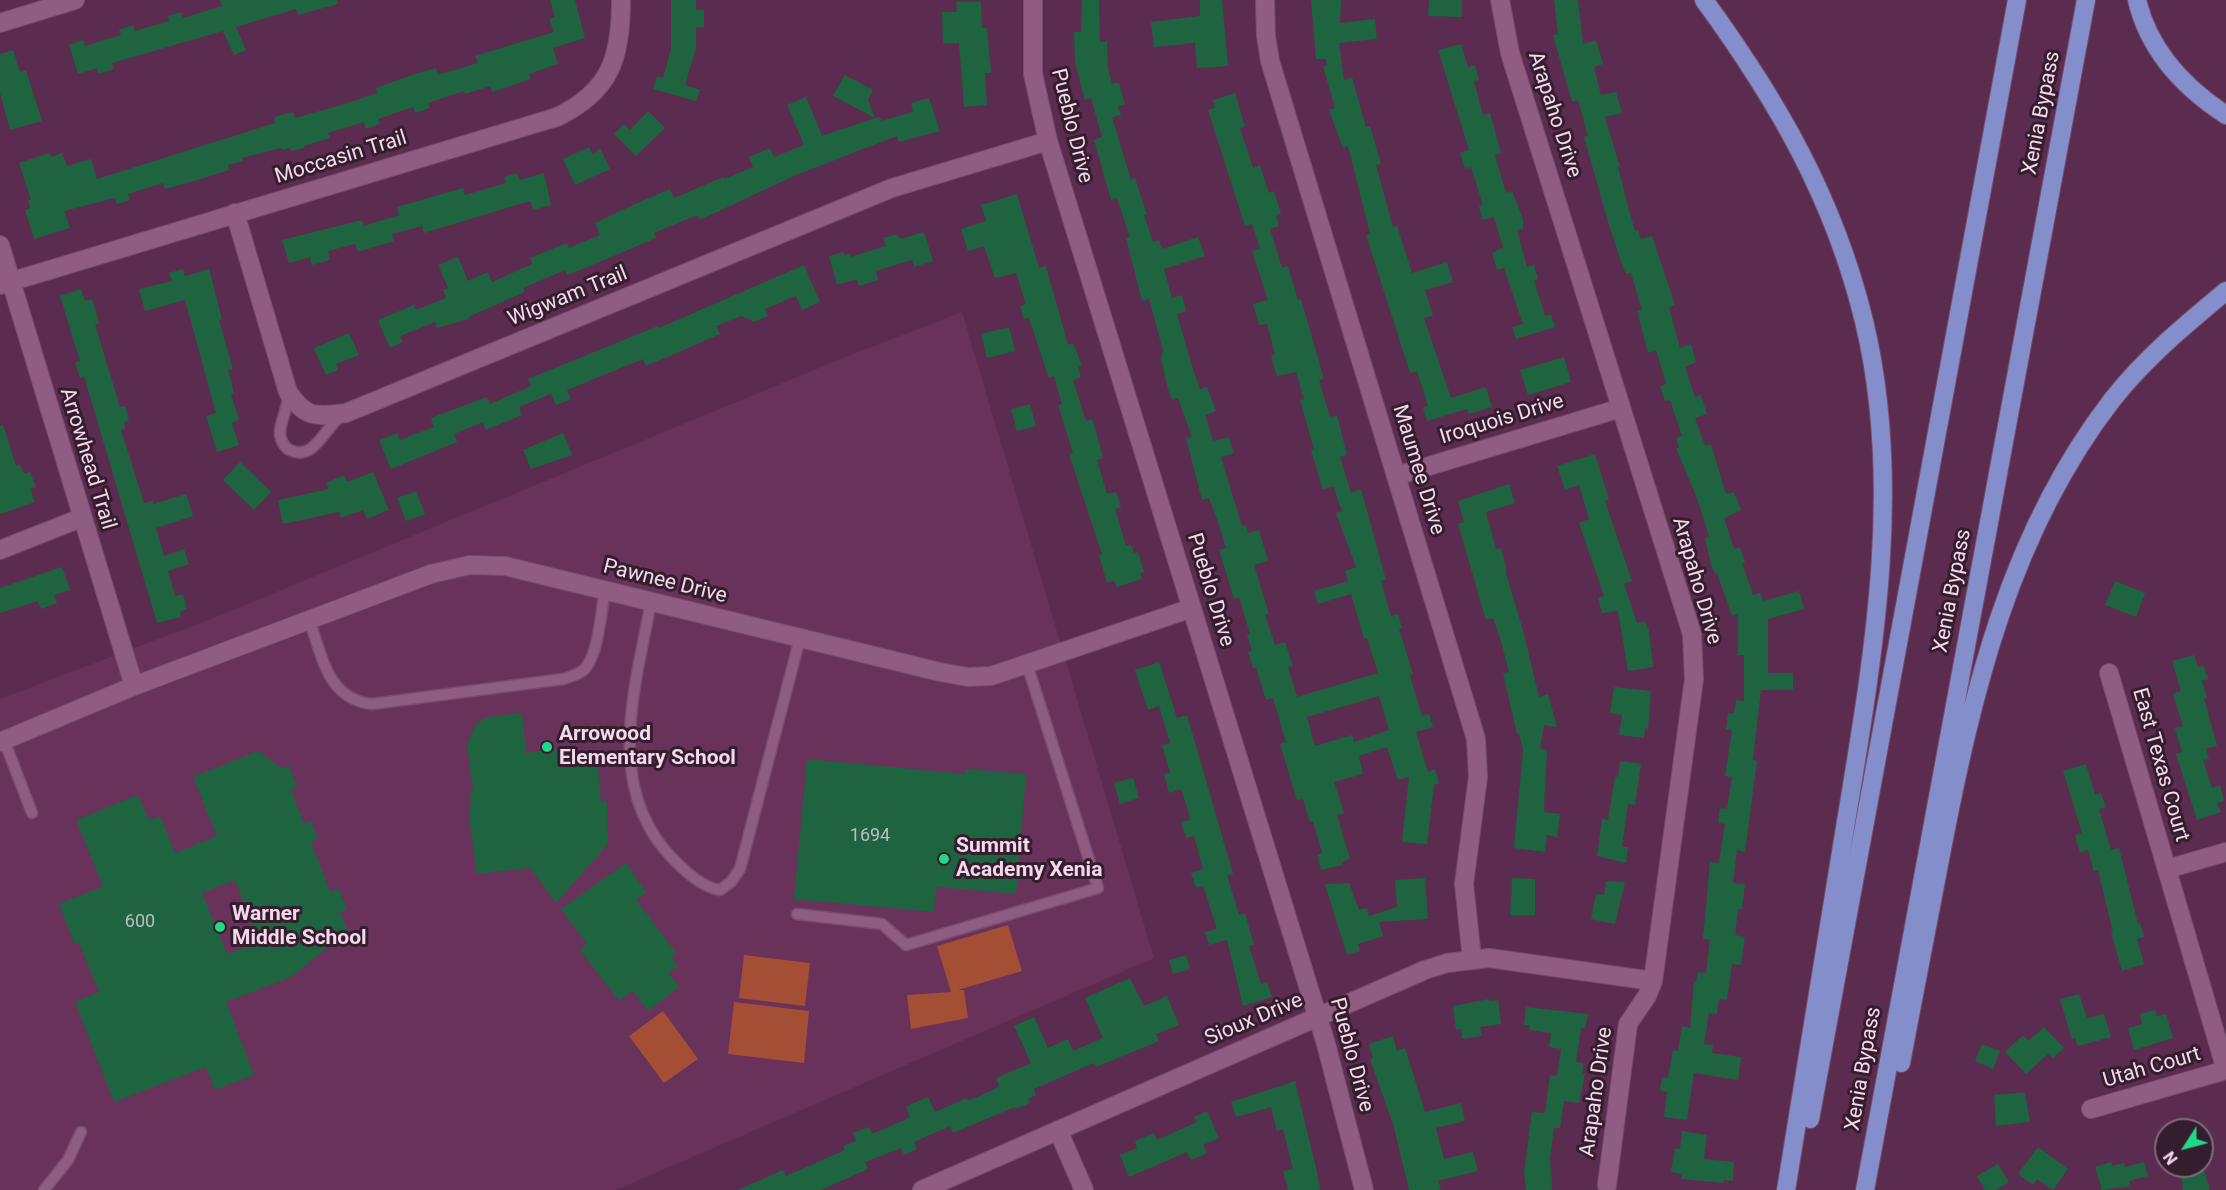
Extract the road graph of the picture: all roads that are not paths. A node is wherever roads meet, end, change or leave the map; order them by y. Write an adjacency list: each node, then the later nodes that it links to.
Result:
1 (75, 0): 10 (street)
2 (621, 0): 13 (street, Moccasin Trail)
3 (1033, 0): 12 (street, Pueblo Drive)
4 (1265, 0): 20 (street, Maumee Drive)
5 (1500, 0): 18 (street, Arapaho Drive)
6 (1704, 0): 48 (highway)
7 (2017, 0): 49 (highway, Xenia Bypass)
8 (2086, 0): 50 (highway, Xenia Bypass)
9 (2137, 0): 11 (highway)
10 (0, 23)
11 (2226, 115)
12 (1048, 141): 19 (street, Wigwam Trail); 25 (street, Pueblo Drive)
13 (234, 213): 15 (street, Moccasin Trail); 17 (street, Wigwam Trail)
14 (0, 245): 15 (street, Arrowhead Trail)
15 (5, 283): 21 (street, Arrowhead Trail)
16 (2226, 291): 51 (highway)
17 (288, 392): 19 (street, Wigwam Trail); 19 (lane)
18 (1621, 408): 20 (street, Iroquois Drive); 37 (street, Arapaho Drive)
19 (346, 413)
20 (1396, 476): 36 (street, Maumee Drive)
21 (81, 518): 22 (street); 30 (street, Arrowhead Trail)
22 (0, 550)
23 (605, 591): 24 (street, Pawnee Drive); 26 (street, Pawnee Drive); 26 (lane)
24 (651, 602): 27 (street, Pawnee Drive); 27 (lane)
25 (1192, 608): 28 (street, Pawnee Drive); 38 (street, Pueblo Drive)
26 (309, 620): 30 (street, Pawnee Drive)
27 (800, 638): 28 (street, Pawnee Drive)
28 (1027, 664): 35 (lane)
29 (2109, 673): 34 (street, East Texas Court)
30 (134, 686): 31 (street, Pawnee Drive)
31 (2, 741): 32 (lane)
32 (32, 813)
33 (2226, 852): 34 (street)
34 (2167, 869): 39 (street, East Texas Court)
35 (797, 914)
36 (1472, 959): 37 (street, Sioux Drive); 38 (street, Sioux Drive)
37 (1653, 981): 43 (street, Arapaho Drive)
38 (1318, 1017): 41 (street, Sioux Drive); 47 (street, Pueblo Drive)
39 (2226, 1070): 40 (street, Utah Court)
40 (2091, 1109)
41 (1058, 1130): 45 (street, Sioux Drive); 46 (street)
42 (81, 1132): 44 (lane)
43 (1607, 1185)
44 (44, 1190)
45 (922, 1190)
46 (1084, 1190)
47 (1364, 1190)
48 (1786, 1190)
49 (1797, 1190)
50 (1865, 1190)
51 (1871, 1190)

